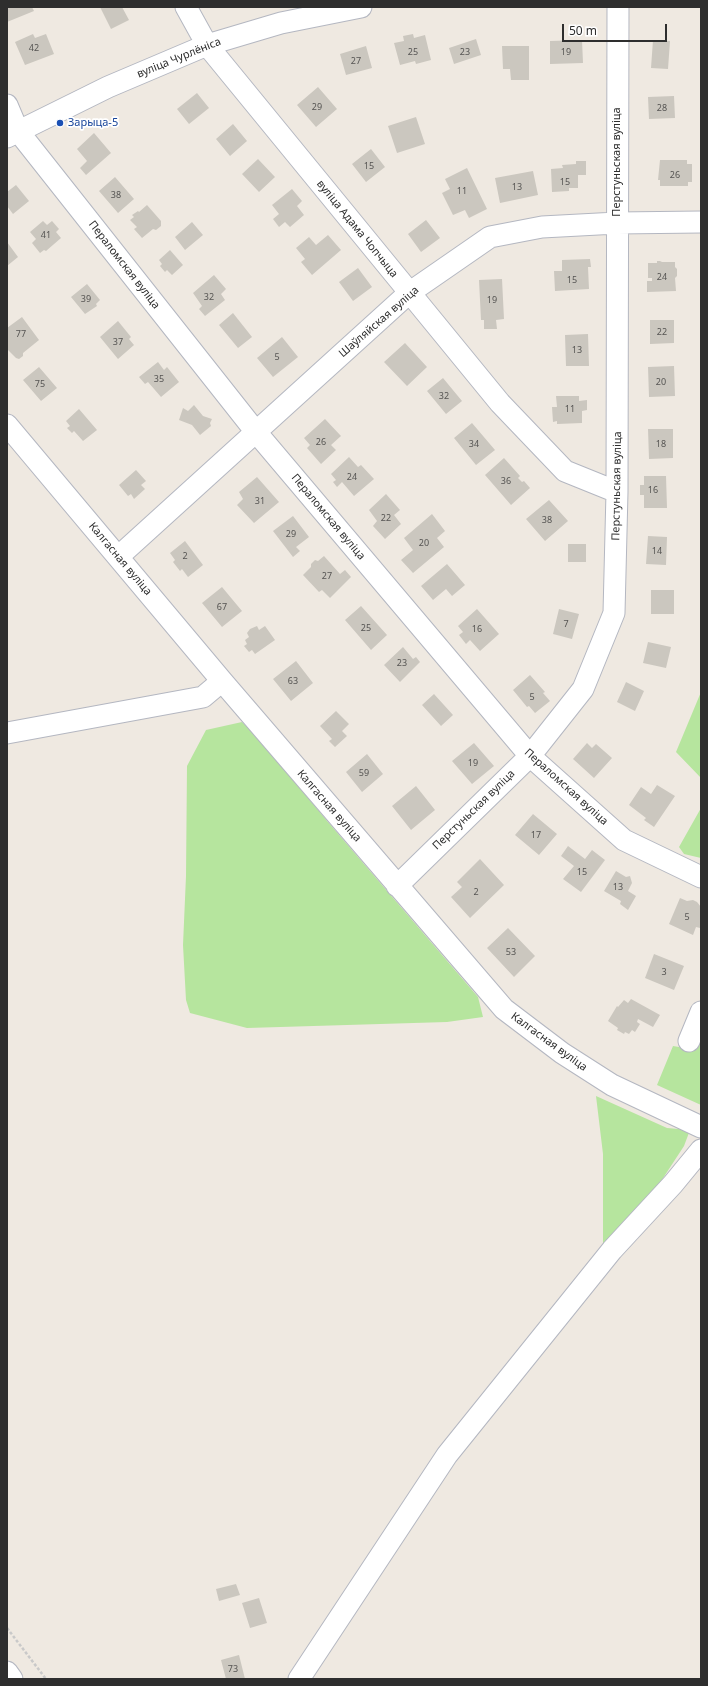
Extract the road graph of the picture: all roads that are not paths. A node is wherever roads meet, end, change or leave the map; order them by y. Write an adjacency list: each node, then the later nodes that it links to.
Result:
1 (186, 7): 4 (street, вуліца Адама Чопчыца)
2 (360, 7): 4 (street, вуліца Чурлёніса)
3 (618, 7): 8 (street, Перстуньская вуліца)
4 (207, 45): 6 (street, вуліца Чурлёніса); 9 (street, вуліца Адама Чопчыца)
5 (7, 105): 6 (street, Пераломская вуліца)
6 (13, 134): 11 (street, Пераломская вуліца)
7 (701, 222): 8 (street, Шаўляйская вуліца)
8 (617, 223): 9 (street, Шаўляйская вуліца); 12 (street, Перстуньская вуліца)
9 (409, 293): 11 (street, Шаўляйская вуліца); 12 (street, вуліца Адама Чопчыца)
10 (7, 425): 13 (street, Калгасная вуліца)
11 (256, 432): 13 (street, Шаўляйская вуліца); 16 (street, Пераломская вуліца)
12 (618, 492): 16 (street, Перстуньская вуліца)
13 (118, 557): 14 (street, Калгасная вуліца)
14 (222, 681): 15 (street); 18 (street, Калгасная вуліца)
15 (7, 733)
16 (530, 756): 17 (street, Пераломская вуліца); 18 (street, Перстуньская вуліца)
17 (701, 876)
18 (398, 886): 21 (street, Калгасная вуліца)
19 (701, 1012): 20 (street)
20 (689, 1041)
21 (701, 1127)
22 (701, 1150): 25 (street)
23 (7, 1672): 24 (street)
24 (12, 1679)
25 (299, 1679)

